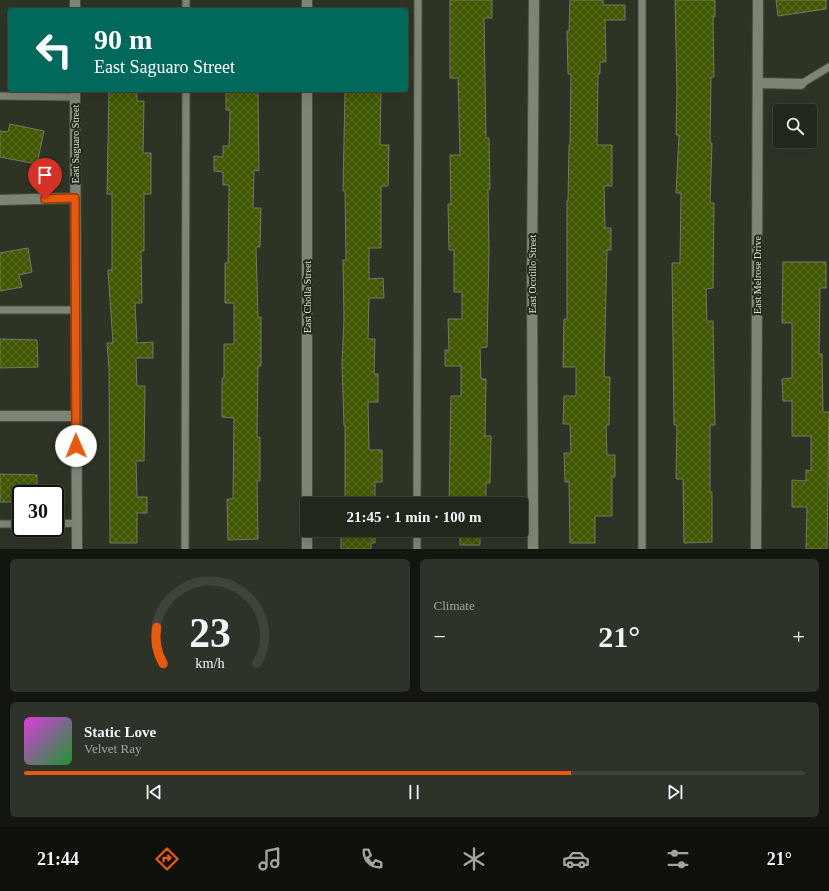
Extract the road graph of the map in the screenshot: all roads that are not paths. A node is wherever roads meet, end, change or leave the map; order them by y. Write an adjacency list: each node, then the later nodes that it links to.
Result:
1 (418, 0): 19 (lane)
2 (534, 0): 30 (street, East Ocotillo Street)
3 (642, 0): 31 (lane)
4 (758, 0): 6 (street, East Melrose Drive)
5 (829, 67): 7 (lane)
6 (758, 83): 7 (street); 32 (street, East Melrose Drive)
7 (801, 84)
8 (186, 92): 27 (lane)
9 (307, 92): 18 (street, East Cholla Street)
10 (75, 94): 11 (lane); 12 (street, East Saguaro Street)
11 (0, 96)
12 (75, 198): 13 (street, East Saguaro Street); 15 (street, East Saguaro Street)
13 (0, 200)
14 (0, 310): 15 (lane)
15 (75, 310): 17 (street, East Saguaro Street)
16 (0, 416): 17 (street)
17 (75, 416): 23 (street, East Saguaro Street)
18 (308, 497)
19 (417, 497)
20 (0, 524): 21 (lane)
21 (12, 524)
22 (64, 524): 23 (lane)
23 (77, 524): 26 (street, East Saguaro Street)
24 (308, 537): 28 (street)
25 (417, 537): 29 (lane)
26 (77, 549)
27 (186, 549)
28 (308, 549)
29 (417, 549)
30 (533, 549)
31 (642, 549)
32 (756, 549)

